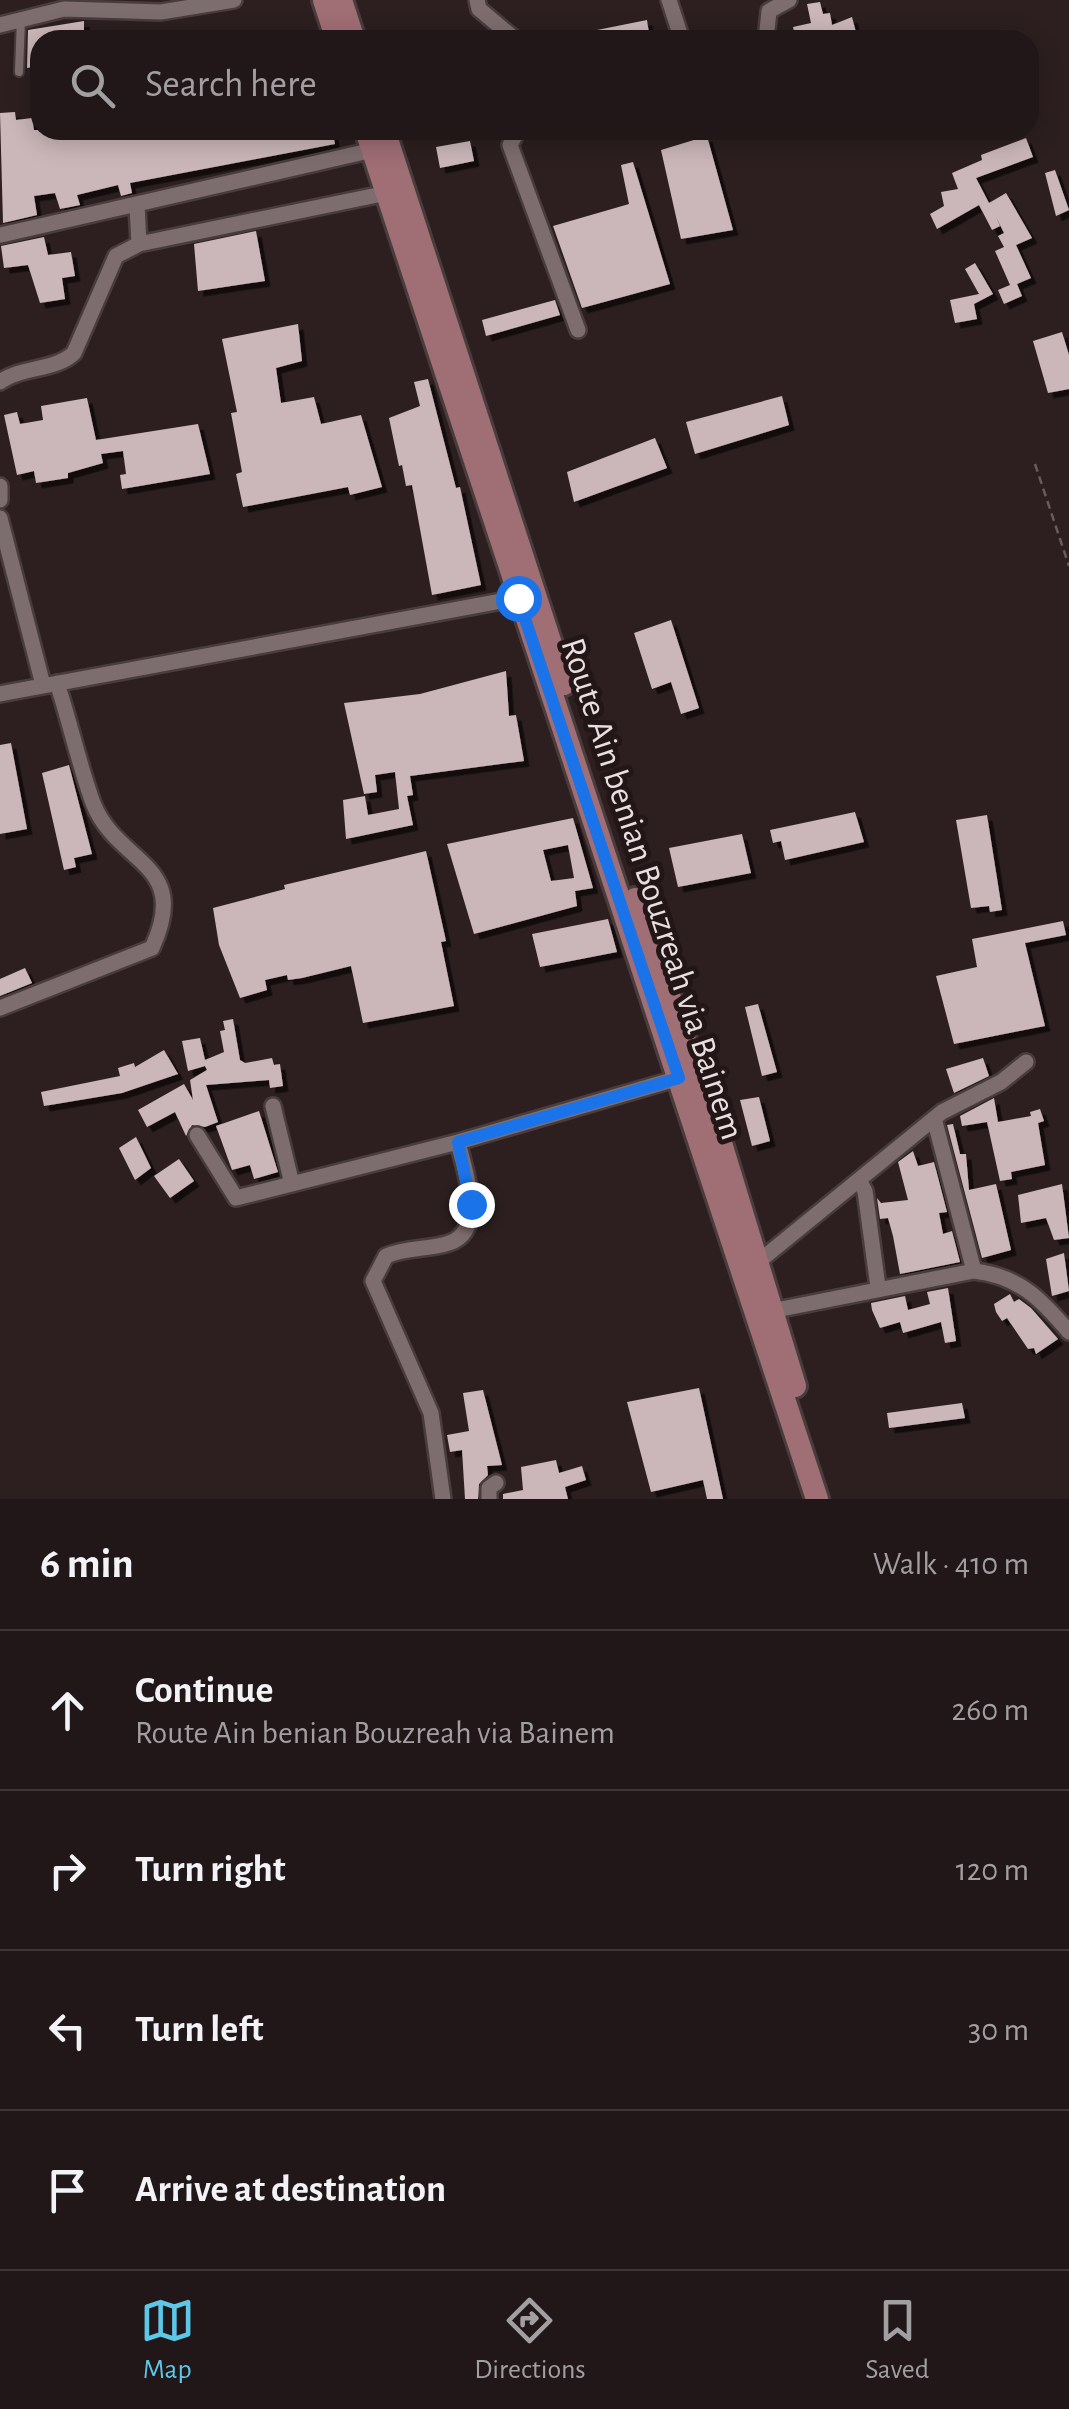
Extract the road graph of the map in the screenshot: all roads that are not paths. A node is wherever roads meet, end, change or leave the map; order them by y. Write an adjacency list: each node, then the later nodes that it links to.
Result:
1 (234, 0): 7 (street)
2 (324, 0): 9 (main road)
3 (341, 0): 10 (main road)
4 (477, 0): 11 (street)
5 (669, 0): 12 (street)
6 (789, 0): 13 (street)
7 (21, 19): 8 (street); 14 (lane)
8 (0, 25)
9 (334, 30)
10 (351, 30)
11 (504, 30)
12 (679, 30)
13 (767, 30)
14 (19, 72)
15 (364, 140): 20 (street)
16 (375, 140): 19 (main road, Route Ain benian Bouzreah via Bainem)
17 (375, 140): 40 (main road, Route Ain benian Bouzreah via Bainem)
18 (513, 140): 23 (street)
19 (387, 193): 22 (street); 28 (main road, Route Ain benian Bouzreah via Bainem)
20 (137, 205): 21 (street); 22 (street)
21 (1, 235)
22 (140, 244): 24 (street)
23 (578, 330)
24 (0, 382)
25 (0, 486): 26 (street)
26 (0, 500)
27 (0, 518): 29 (street)
28 (518, 598): 29 (street); 33 (main road, Route Ain benian Bouzreah via Bainem)
29 (50, 684): 30 (street); 31 (street)
30 (0, 694)
31 (0, 1008)
32 (1026, 1062): 35 (street)
33 (679, 1078): 37 (street); 48 (main road, Route Ain benian Bouzreah via Bainem)
34 (273, 1106): 39 (street)
35 (934, 1122): 38 (street); 41 (street)
36 (197, 1135): 39 (street)
37 (458, 1142): 39 (street); 46 (street)
38 (859, 1180): 40 (street); 42 (street)
39 (292, 1184)
40 (757, 1263): 43 (main road, Route Ain benian Bouzreah via Bainem)
41 (974, 1271): 42 (street); 44 (street)
42 (878, 1287): 43 (street)
43 (772, 1311): 49 (main road, Route Ain benian Bouzreah via Bainem)
44 (1069, 1332)
45 (496, 1483): 47 (street)
46 (443, 1499)
47 (489, 1499)
48 (817, 1499)
49 (832, 1499)

